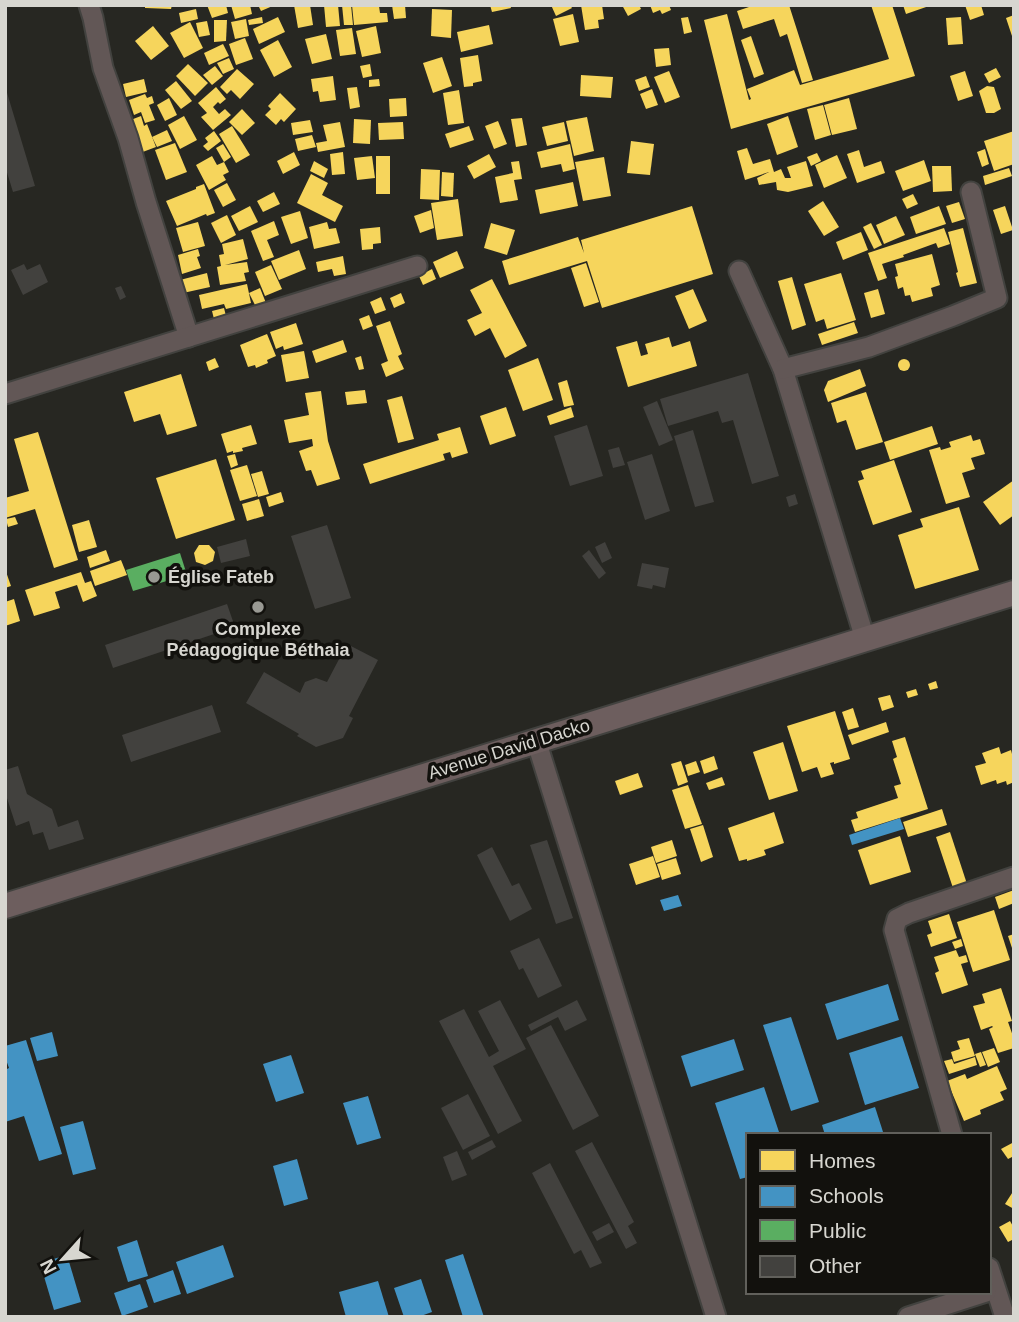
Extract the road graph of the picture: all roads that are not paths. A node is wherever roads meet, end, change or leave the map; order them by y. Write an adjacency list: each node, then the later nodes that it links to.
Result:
1 (89, 5): 5 (street)
2 (971, 192): 6 (street)
3 (417, 265): 5 (street)
4 (738, 271): 6 (street)
5 (190, 337): 7 (street)
6 (783, 369): 9 (street)
7 (5, 394)
8 (1014, 593): 9 (main road, Avenue David Dacko)
9 (865, 639): 10 (main road, Avenue David Dacko)
10 (536, 740): 12 (main road, Avenue David Dacko); 16 (street)
11 (1014, 877): 13 (street)
12 (5, 906)
13 (951, 1133)
14 (991, 1274): 15 (street)
15 (998, 1295): 17 (street)
16 (716, 1317)
17 (908, 1317)

